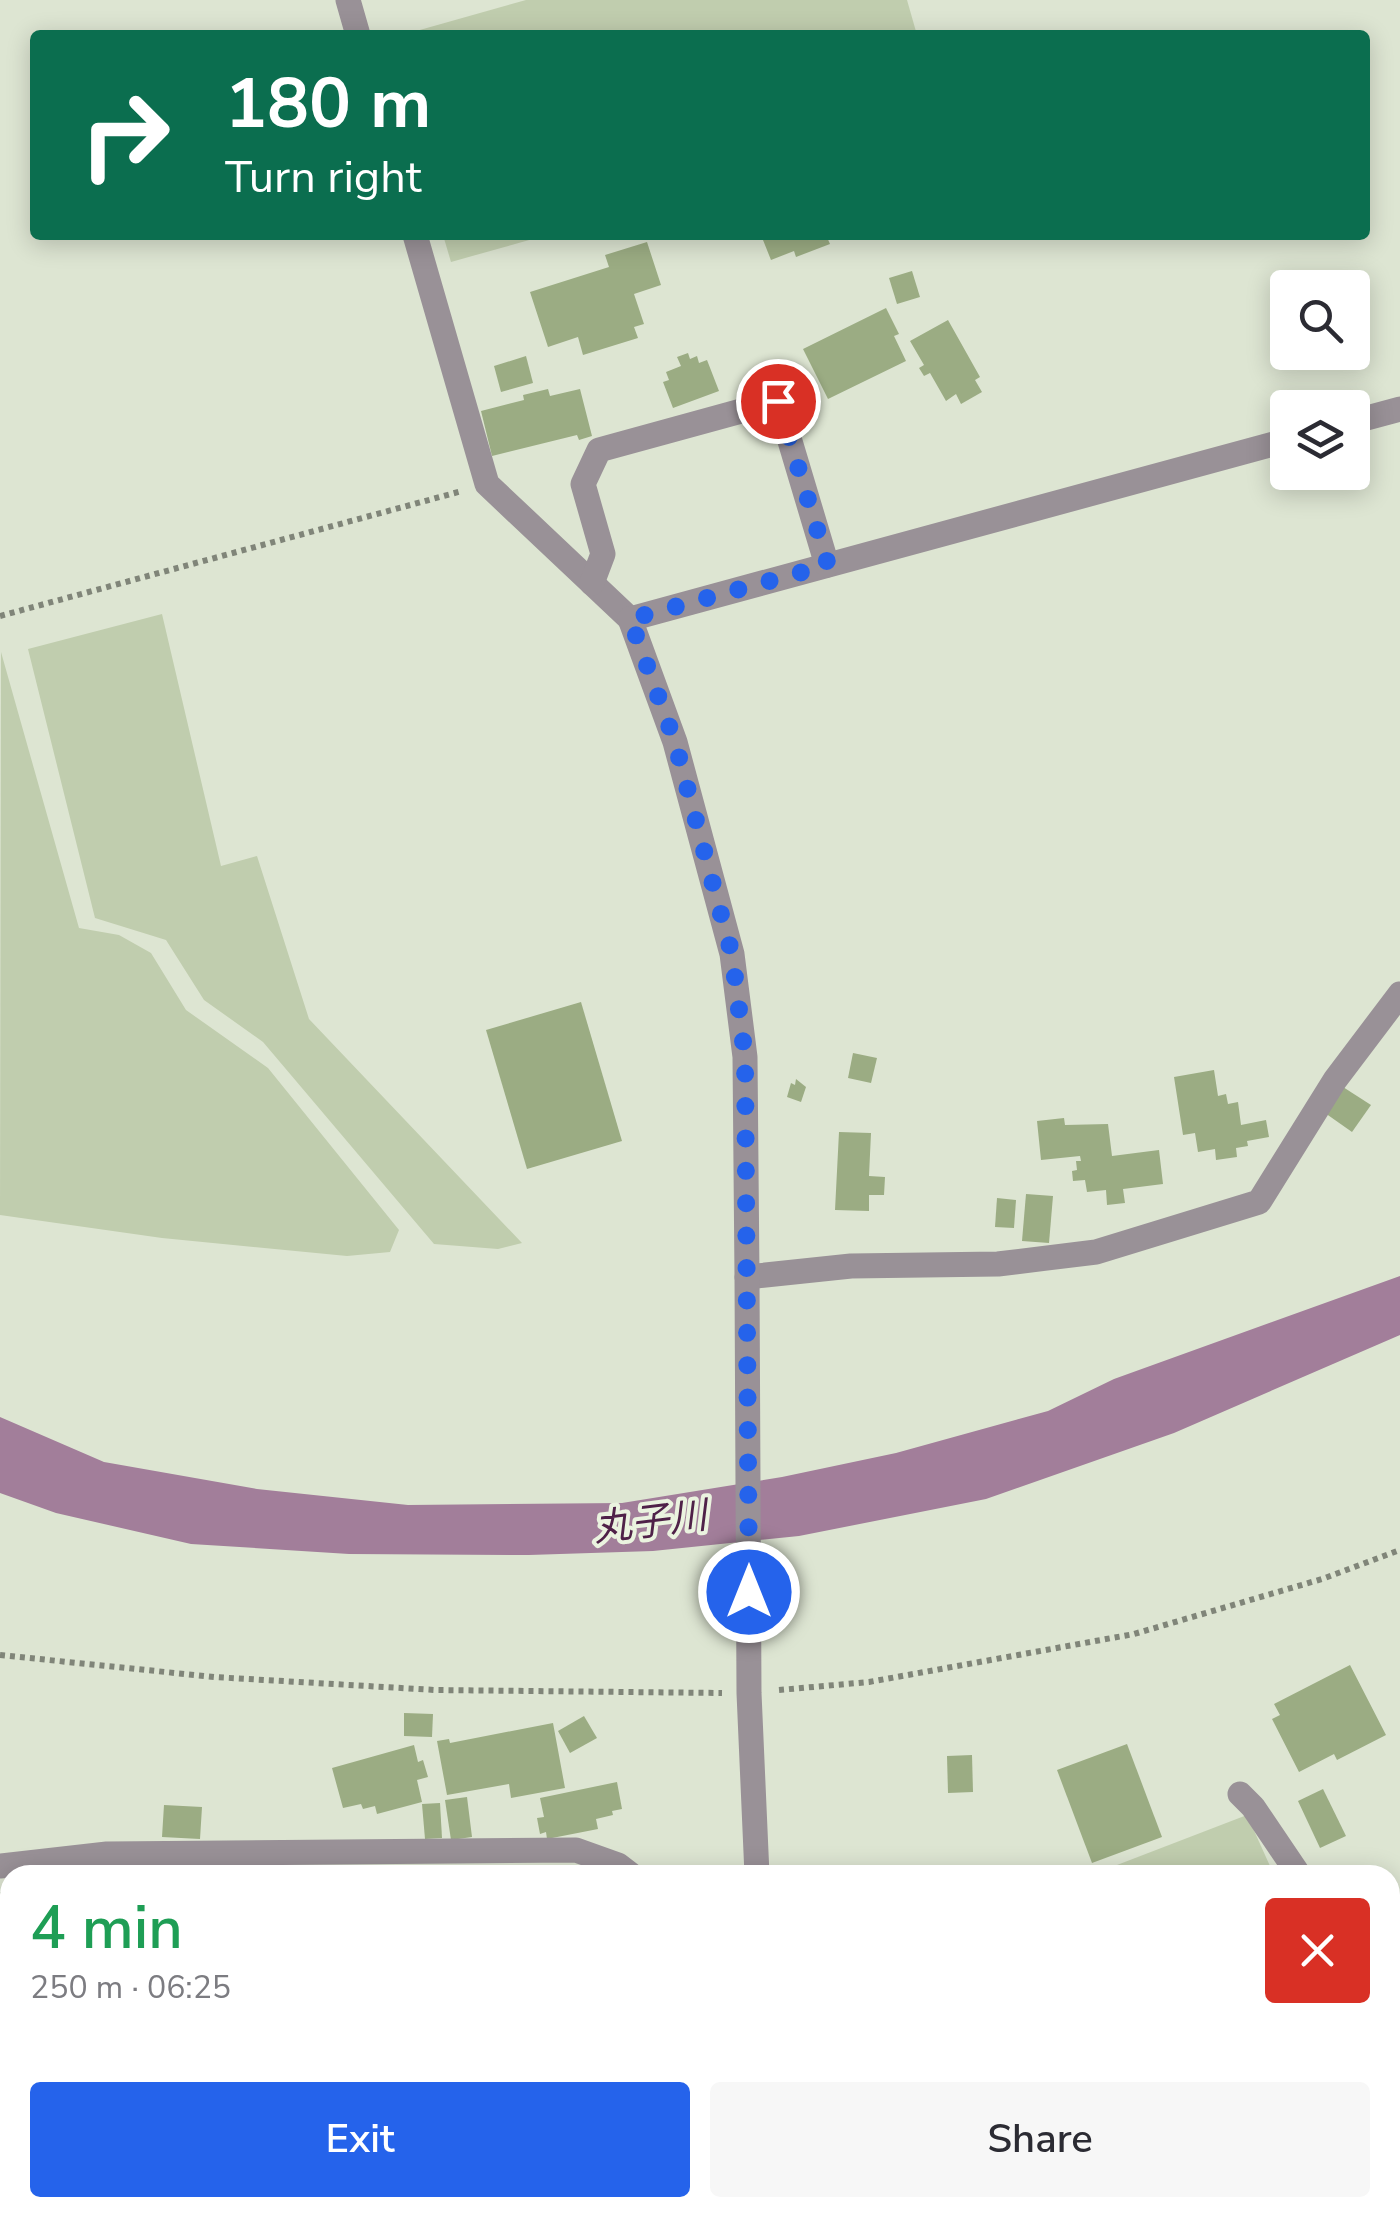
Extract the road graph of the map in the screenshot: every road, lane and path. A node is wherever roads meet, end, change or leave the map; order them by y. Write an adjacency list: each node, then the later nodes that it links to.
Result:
1 (348, 0): 2 (street)
2 (357, 30)
3 (416, 240): 7 (street)
4 (1400, 409): 5 (street)
5 (1370, 417)
6 (1270, 445): 8 (street)
7 (487, 484): 9 (street); 10 (path)
8 (828, 565): 9 (street); 11 (street)
9 (592, 583): 11 (street)
10 (0, 616)
11 (630, 619): 13 (street)
12 (1400, 994): 13 (street)
13 (747, 1278): 16 (street)
14 (1400, 1550): 16 (path)
15 (0, 1654): 16 (path)
16 (749, 1682): 20 (street)
17 (1240, 1794): 21 (street)
18 (9, 1865): 19 (street)
19 (618, 1865)
20 (757, 1865)
21 (1292, 1865)

